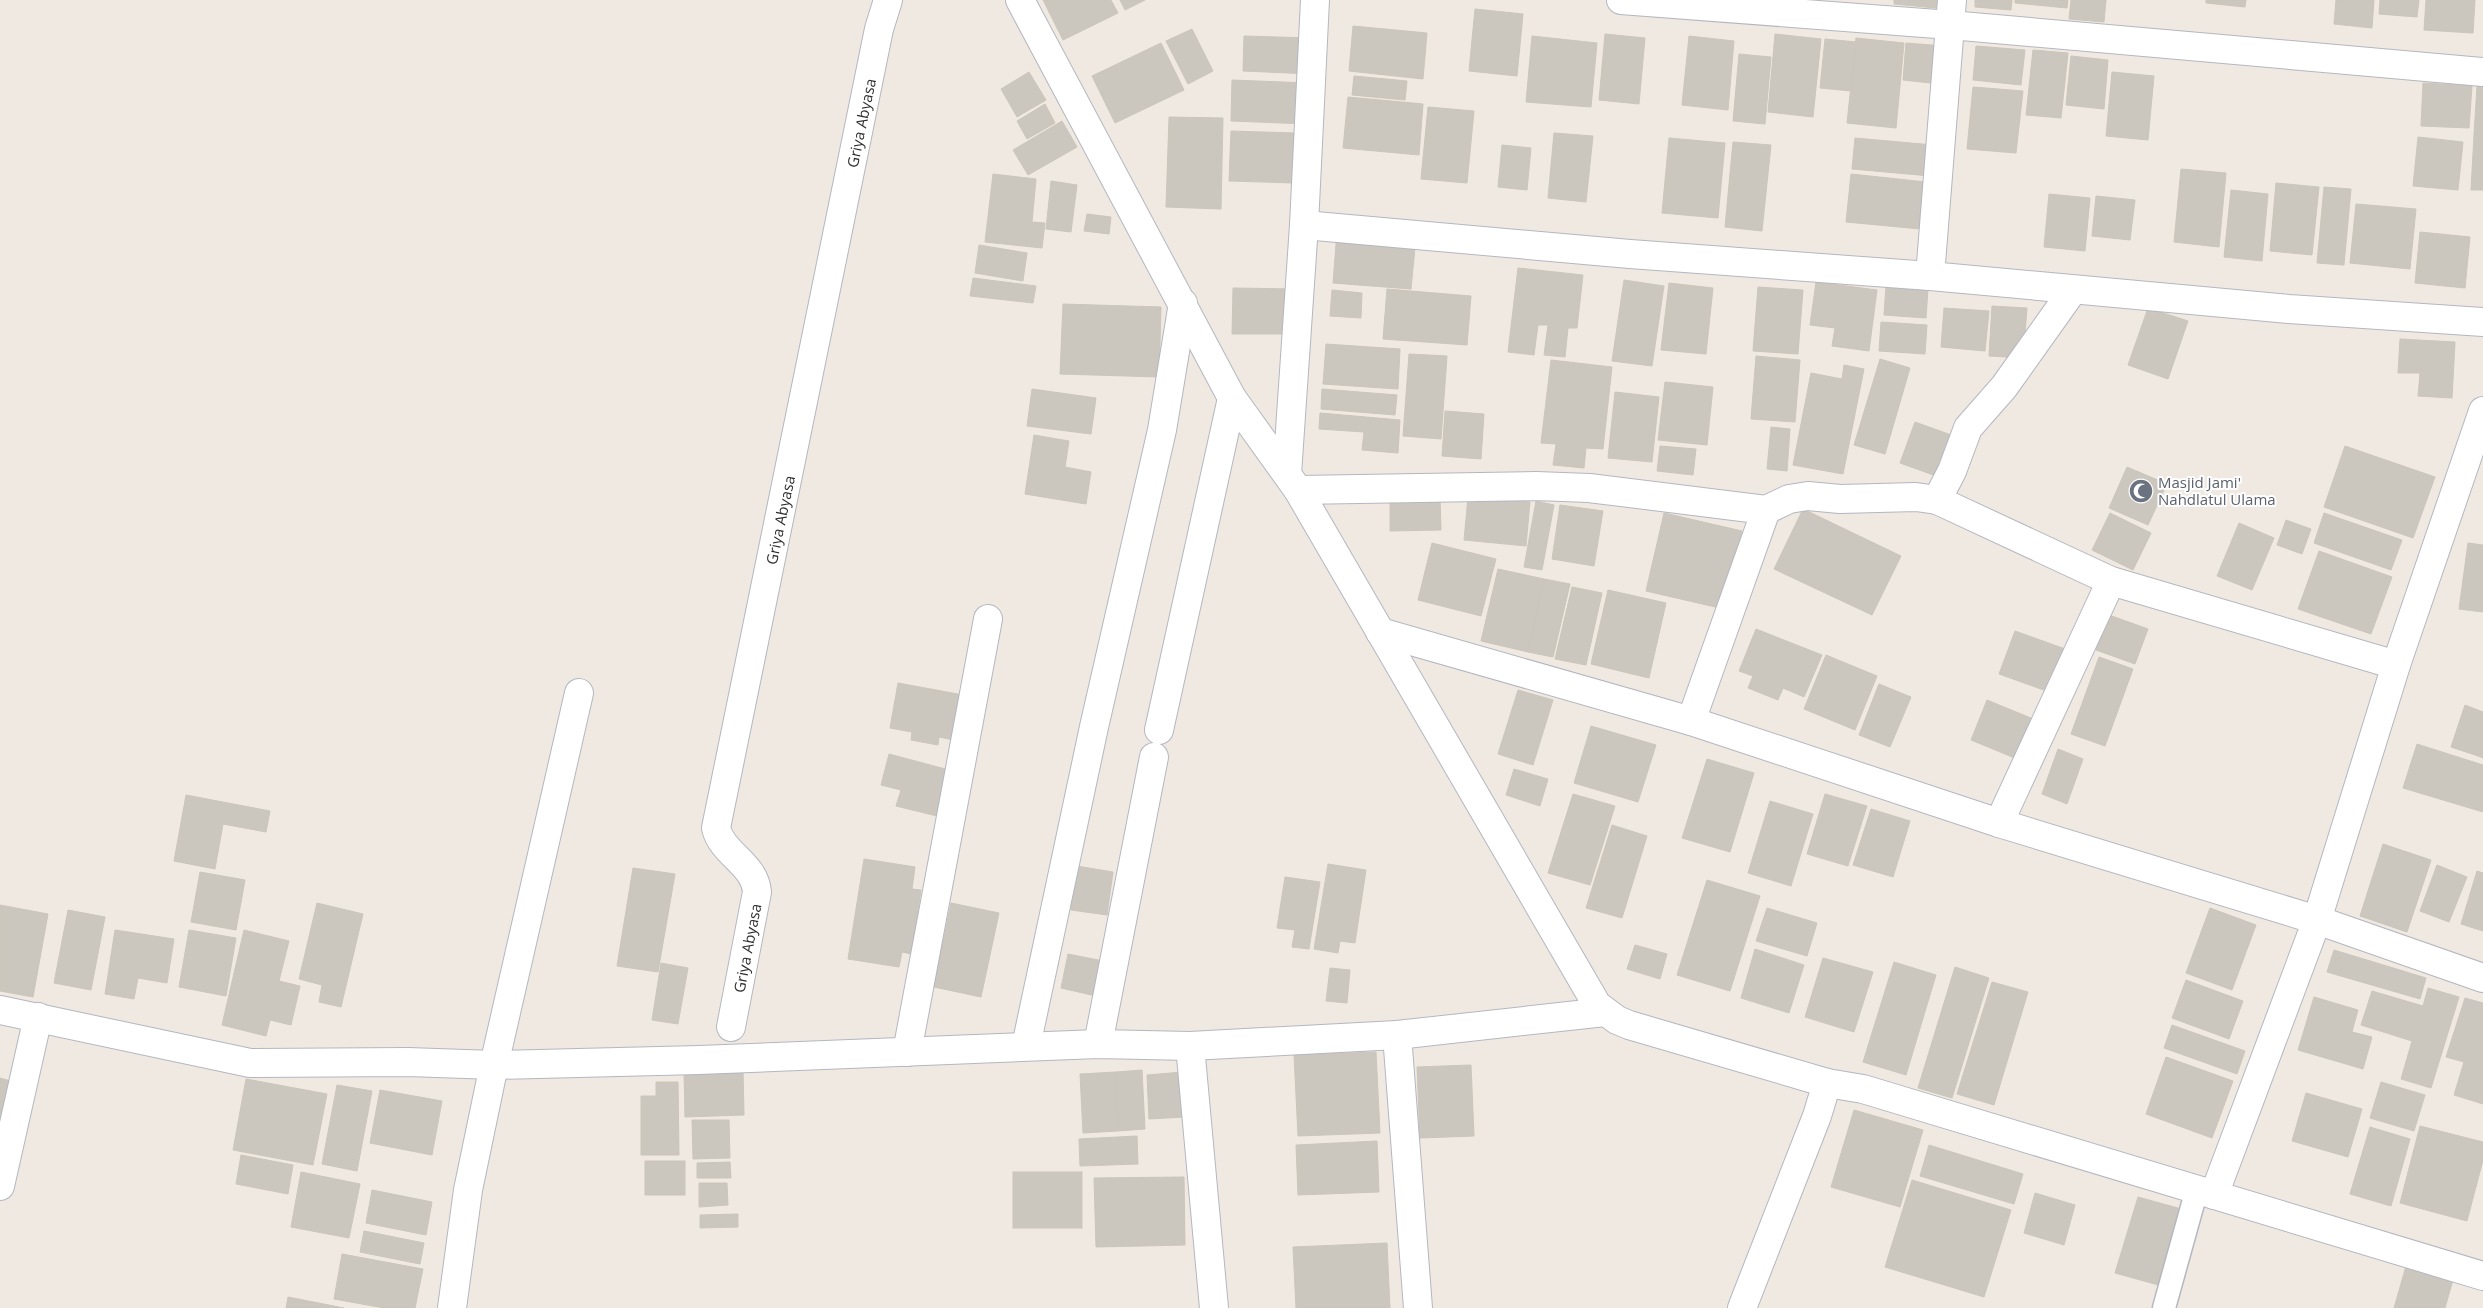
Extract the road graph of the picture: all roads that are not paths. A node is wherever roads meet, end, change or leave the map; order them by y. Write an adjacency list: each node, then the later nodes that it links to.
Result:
1 (888, 0): 31 (street, Griya Abyasa)
2 (1020, 0): 10 (street)
3 (1314, 0): 7 (street)
4 (1621, 0): 5 (street)
5 (1951, 12): 6 (street); 8 (street)
6 (2483, 72)
7 (1304, 224): 8 (street); 14 (street)
8 (1930, 276): 9 (street)
9 (2073, 290): 11 (street); 15 (street)
10 (1183, 303): 12 (street); 34 (street)
11 (2483, 322)
12 (1232, 398): 14 (street); 23 (street)
13 (2483, 411): 20 (street)
14 (1292, 482): 16 (street); 19 (street)
15 (1937, 500): 16 (street); 17 (street)
16 (1766, 510): 22 (street)
17 (2111, 581): 20 (street); 25 (street)
18 (988, 619): 36 (street)
19 (1380, 632): 22 (street); 29 (street)
20 (2396, 665): 26 (street)
21 (579, 693): 37 (street)
22 (1691, 721): 25 (street)
23 (1159, 730)
24 (1154, 757): 33 (street)
25 (1999, 823): 26 (street)
26 (2317, 920): 27 (street); 40 (street)
27 (2483, 978)
28 (0, 1010): 30 (street)
29 (1605, 1012): 32 (street); 38 (street)
30 (38, 1017): 37 (street); 39 (street)
31 (731, 1027)
32 (1397, 1035): 35 (street); 44 (street)
33 (1098, 1044): 34 (street); 35 (street)
34 (1026, 1046): 36 (street)
35 (1190, 1046): 43 (street)
36 (907, 1052): 37 (street)
37 (494, 1065): 42 (street)
38 (1827, 1083): 40 (street); 45 (street)
39 (0, 1186)
40 (2205, 1192): 41 (street); 46 (lane)
41 (2483, 1276)
42 (452, 1308)
43 (1214, 1308)
44 (1418, 1308)
45 (1742, 1308)
46 (2164, 1308)

